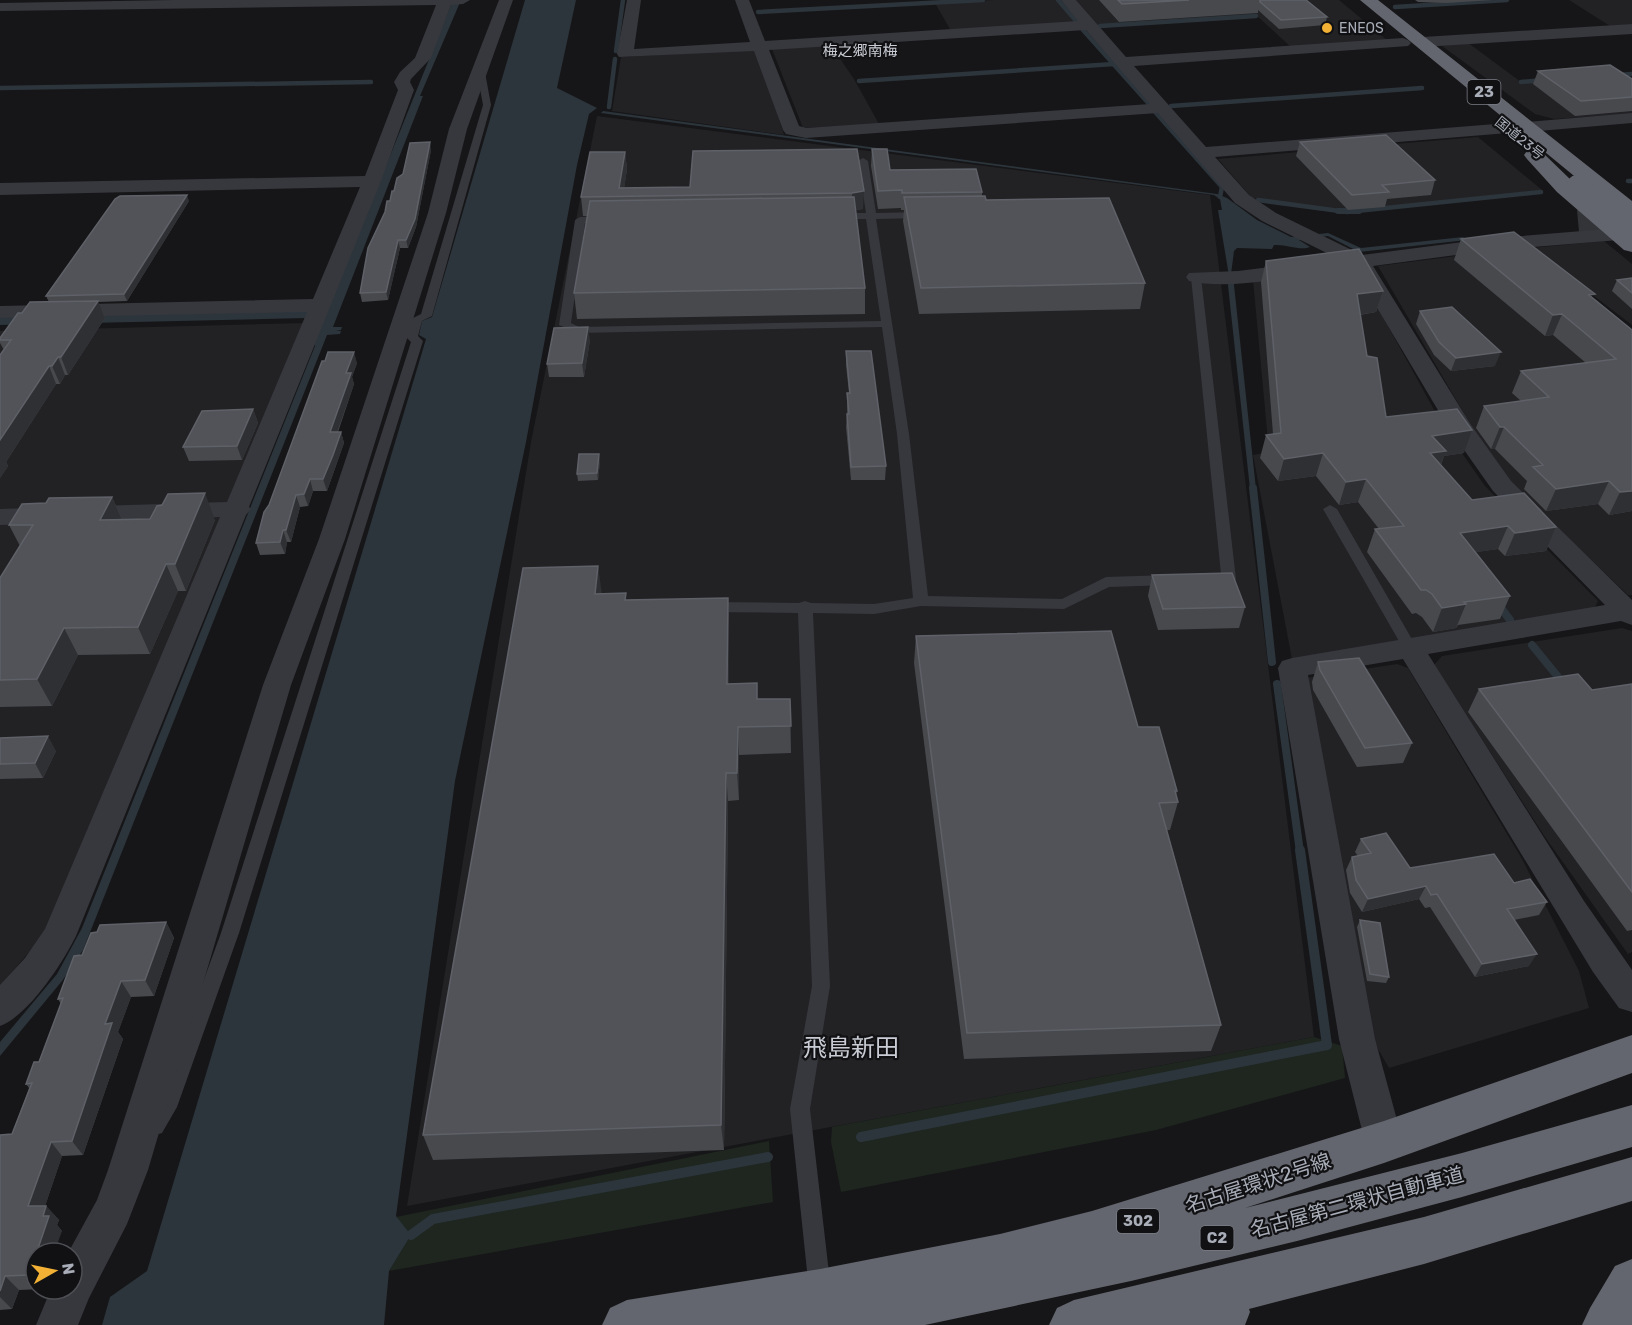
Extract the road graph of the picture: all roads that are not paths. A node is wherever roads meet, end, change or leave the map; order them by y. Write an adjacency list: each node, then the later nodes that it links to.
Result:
1 (445, 0): 2 (street); 10 (street); 22 (street)
2 (451, 0): 3 (street)
3 (463, 0)
4 (506, 0): 55 (street)
5 (634, 0): 15 (street)
6 (742, 0): 15 (street)
7 (1068, 0): 11 (street)
8 (1351, 0): 14 (highway, 国道23号 / 23)
9 (1368, 0): 13 (highway, 国道23号 / 23)
10 (0, 7)
11 (1089, 25): 15 (street); 16 (street)
12 (1632, 29): 13 (street)
13 (1423, 42): 19 (highway, 国道23号 / 23)
14 (1403, 43): 16 (street); 19 (highway, 国道23号 / 23)
15 (762, 46): 17 (street)
16 (1124, 62): 17 (street)
17 (1164, 108): 20 (street)
18 (1632, 118): 19 (street)
19 (1518, 127): 20 (street); 24 (highway); 25 (highway, 国道23号 / 23); 31 (highway, 国道23号 / 23, bridge); 31 (highway)
20 (1203, 153): 35 (street)
21 (864, 161): 27 (lane)
22 (372, 182): 23 (street); 38 (street)
23 (0, 189)
24 (1632, 200)
25 (1632, 212)
26 (930, 215): 27 (lane)
27 (871, 216): 28 (lane); 39 (lane)
28 (824, 217)
29 (615, 219): 39 (lane)
30 (1578, 221): 32 (street)
31 (1628, 237): 33 (street)
32 (1486, 245): 33 (street); 35 (street)
33 (1512, 245): 34 (street)
34 (1531, 259)
35 (1360, 262): 36 (street); 46 (street)
36 (1196, 277): 43 (lane)
37 (0, 312): 38 (street)
38 (318, 313): 40 (street)
39 (886, 324): 43 (lane)
40 (237, 509): 42 (street); 49 (street)
41 (1330, 509): 47 (lane)
42 (0, 517)
43 (921, 601): 44 (lane)
44 (805, 606): 45 (lane); 58 (lane)
45 (697, 607)
46 (1630, 612): 47 (street)
47 (1410, 648): 48 (street); 52 (street)
48 (1632, 997)
49 (0, 1010)
50 (1632, 1054): 52 (highway, 名古屋環状2号線 / 302)
51 (1632, 1126): 58 (highway, 名古屋第二環状自動車道 / C2)
52 (1384, 1142): 58 (highway, 名古屋環状2号線 / 302)
53 (1632, 1179): 61 (highway)
54 (1632, 1199): 62 (highway)
55 (84, 1266)
56 (1632, 1283): 63 (highway)
57 (67, 1301): 59 (street)
58 (808, 1309): 60 (highway, 名古屋環状2号線 / 302)
59 (57, 1325)
60 (627, 1325)
61 (1074, 1325)
62 (1177, 1325)
63 (1607, 1325)

